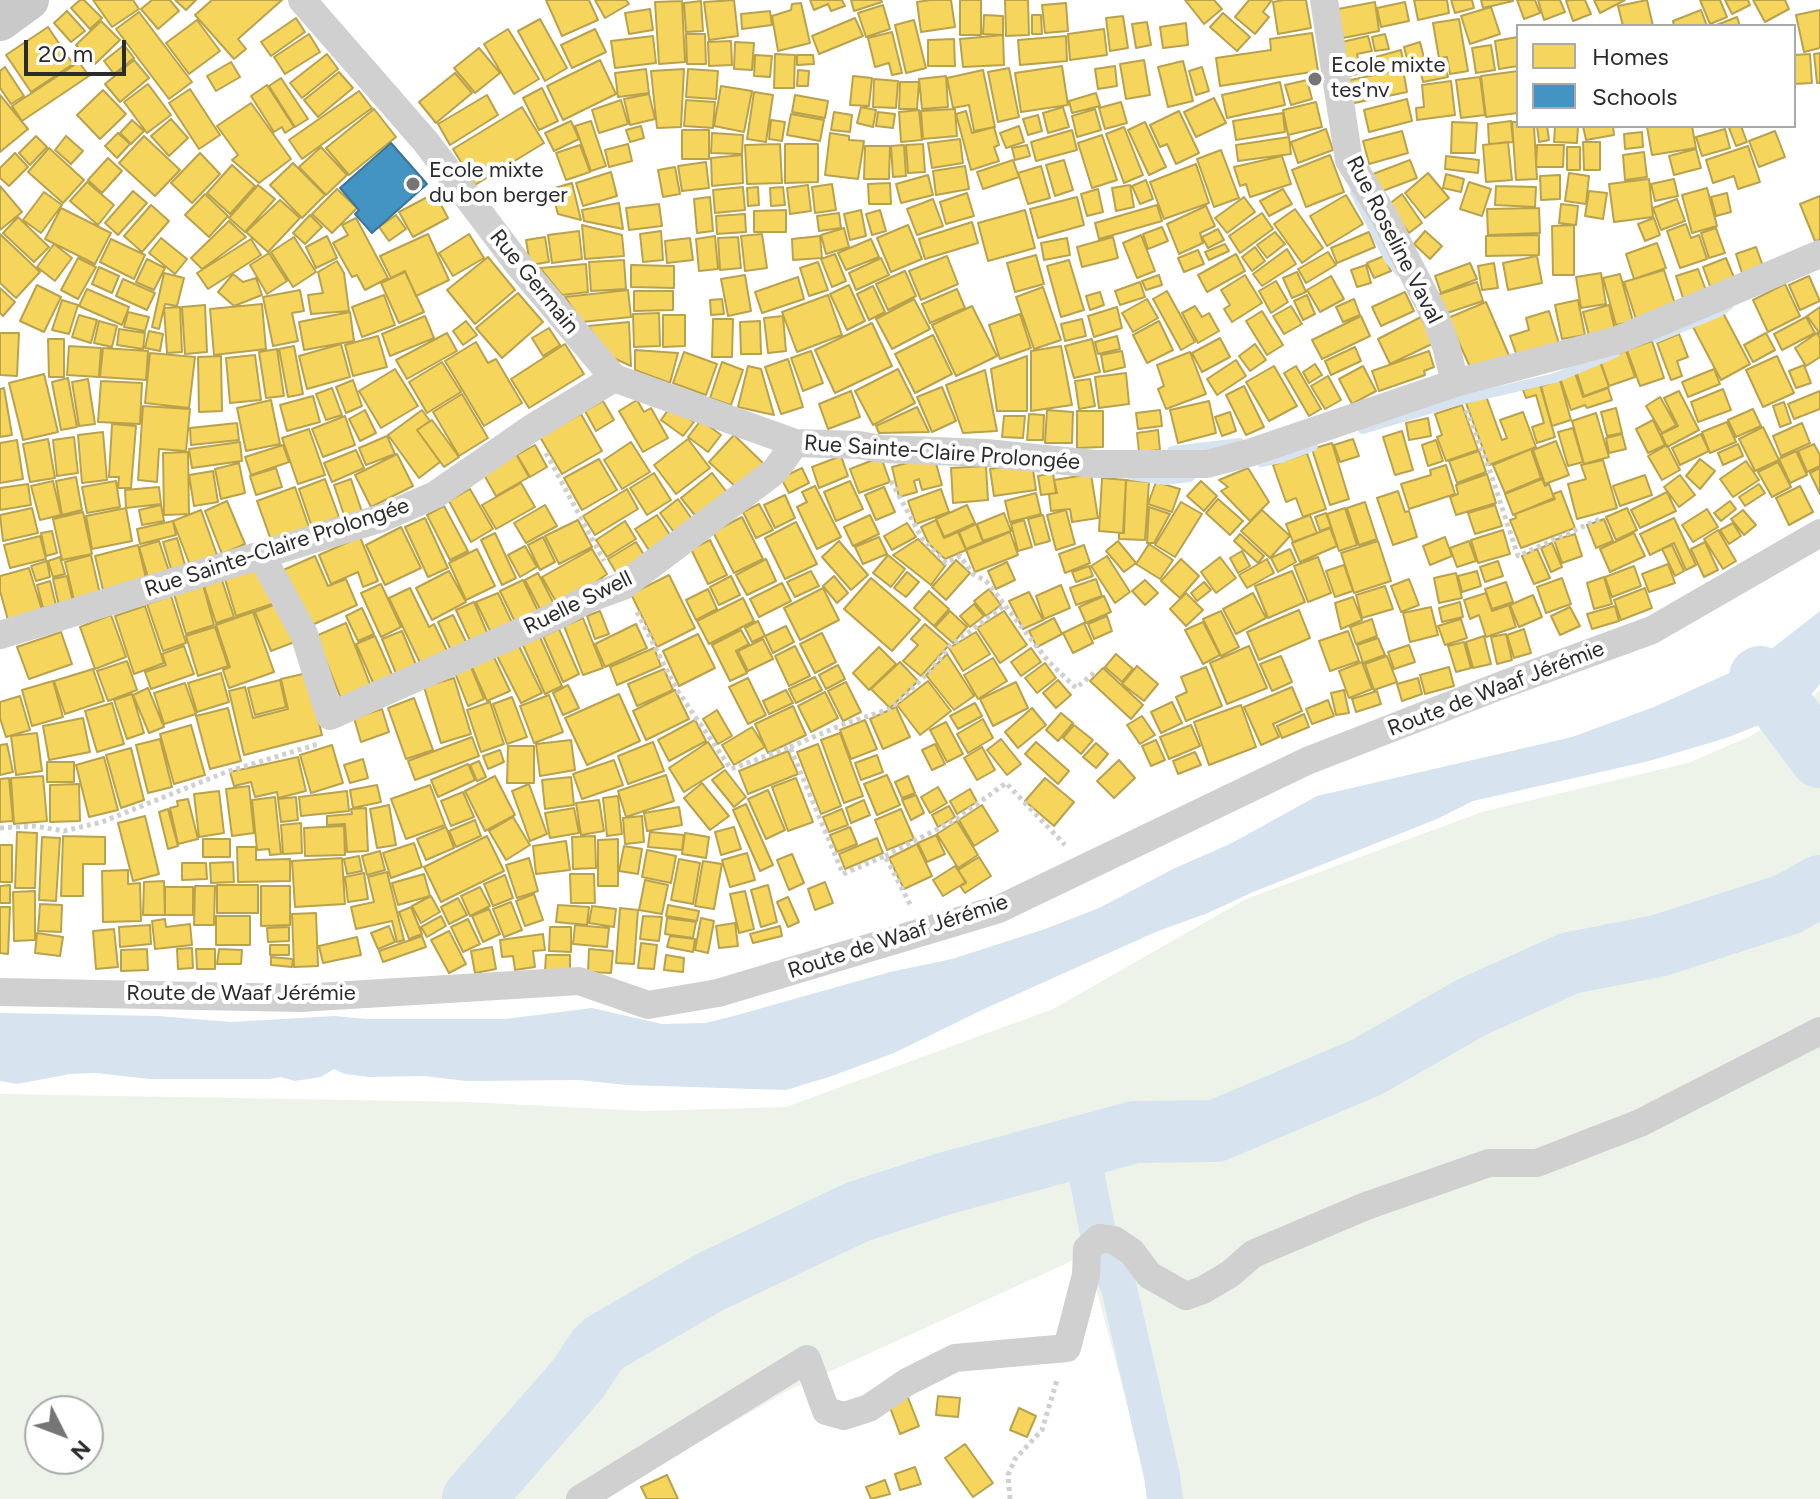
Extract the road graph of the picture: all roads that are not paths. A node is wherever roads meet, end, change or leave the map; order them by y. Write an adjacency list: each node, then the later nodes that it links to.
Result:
1 (29, 0): 4 (street)
2 (302, 0): 6 (street, Rue Germain)
3 (1324, 0): 7 (street, Rue Roseline Vaval)
4 (0, 21)
5 (1820, 254): 7 (street, Rue Sainte-Claire Prolongée)
6 (614, 378): 8 (street, Rue Sainte-Claire Prolongée); 10 (street, Rue Sainte-Claire Prolongée)
7 (1455, 383): 8 (street, Rue Sainte-Claire Prolongée)
8 (795, 443): 10 (street, Ruelle Swell)
9 (1820, 533): 12 (street, Route de Waaf Jérémie)
10 (262, 557): 11 (street, Rue Sainte-Claire Prolongée)
11 (0, 635)
12 (0, 992)
13 (1820, 1031): 14 (street)
14 (580, 1499)

